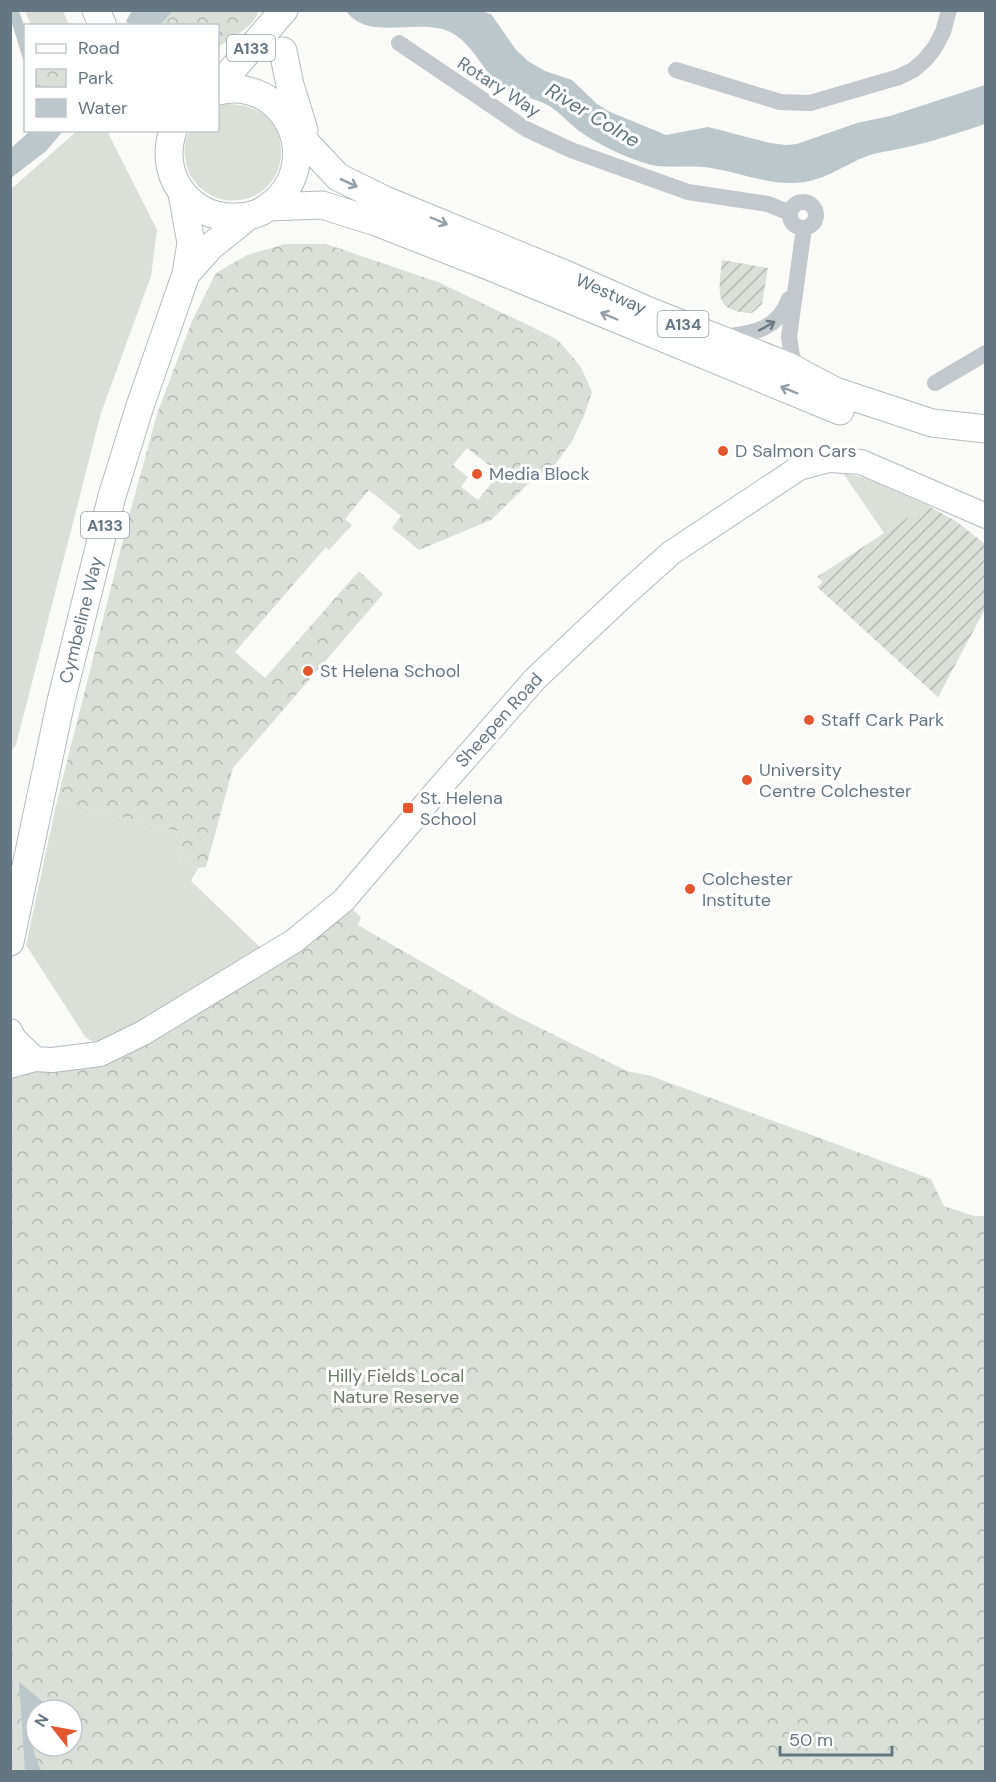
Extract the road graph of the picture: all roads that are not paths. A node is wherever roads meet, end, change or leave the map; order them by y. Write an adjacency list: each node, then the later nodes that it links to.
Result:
1 (96, 10): 4 (main road)
2 (285, 10): 5 (main road, A133); 7 (main road, A133)
3 (949, 10): 9 (street)
4 (102, 24)
5 (254, 42): 8 (main road); 10 (main road, A133)
6 (399, 43): 19 (street, Rotary Way)
7 (283, 51): 12 (main road, A133); 15 (main road)
8 (219, 67)
9 (676, 70)
10 (219, 85)
11 (219, 91): 12 (main road, A134)
12 (286, 119): 15 (main road, Westway / A134); 18 (main road)
13 (150, 132): 16 (main road, A134)
14 (172, 132): 16 (main road, A134)
15 (314, 152): 23 (main road, Westway / A134, one-way to 23)
16 (169, 163): 17 (main road, A134)
17 (183, 193): 18 (main road, A134); 21 (main road, A133)
18 (258, 213): 21 (main road, A133); 28 (main road, Westway / A134, one-way to 18)
19 (790, 213): 20 (street); 20 (street)
20 (804, 231): 22 (street)
21 (186, 274): 30 (main road, Cymbeline Way / A133)
22 (795, 285): 23 (street, one-way to 22); 25 (street)
23 (717, 338): 25 (main road, Westway / A134)
24 (986, 353): 26 (street)
25 (800, 373): 27 (main road, Westway / A134)
26 (935, 383)
27 (986, 429)
28 (986, 448)
29 (986, 516): 32 (street, Sheepen Road)
30 (10, 942)
31 (10, 1031): 32 (street)
32 (35, 1059): 33 (street, Sheepen Road)
33 (10, 1066)

